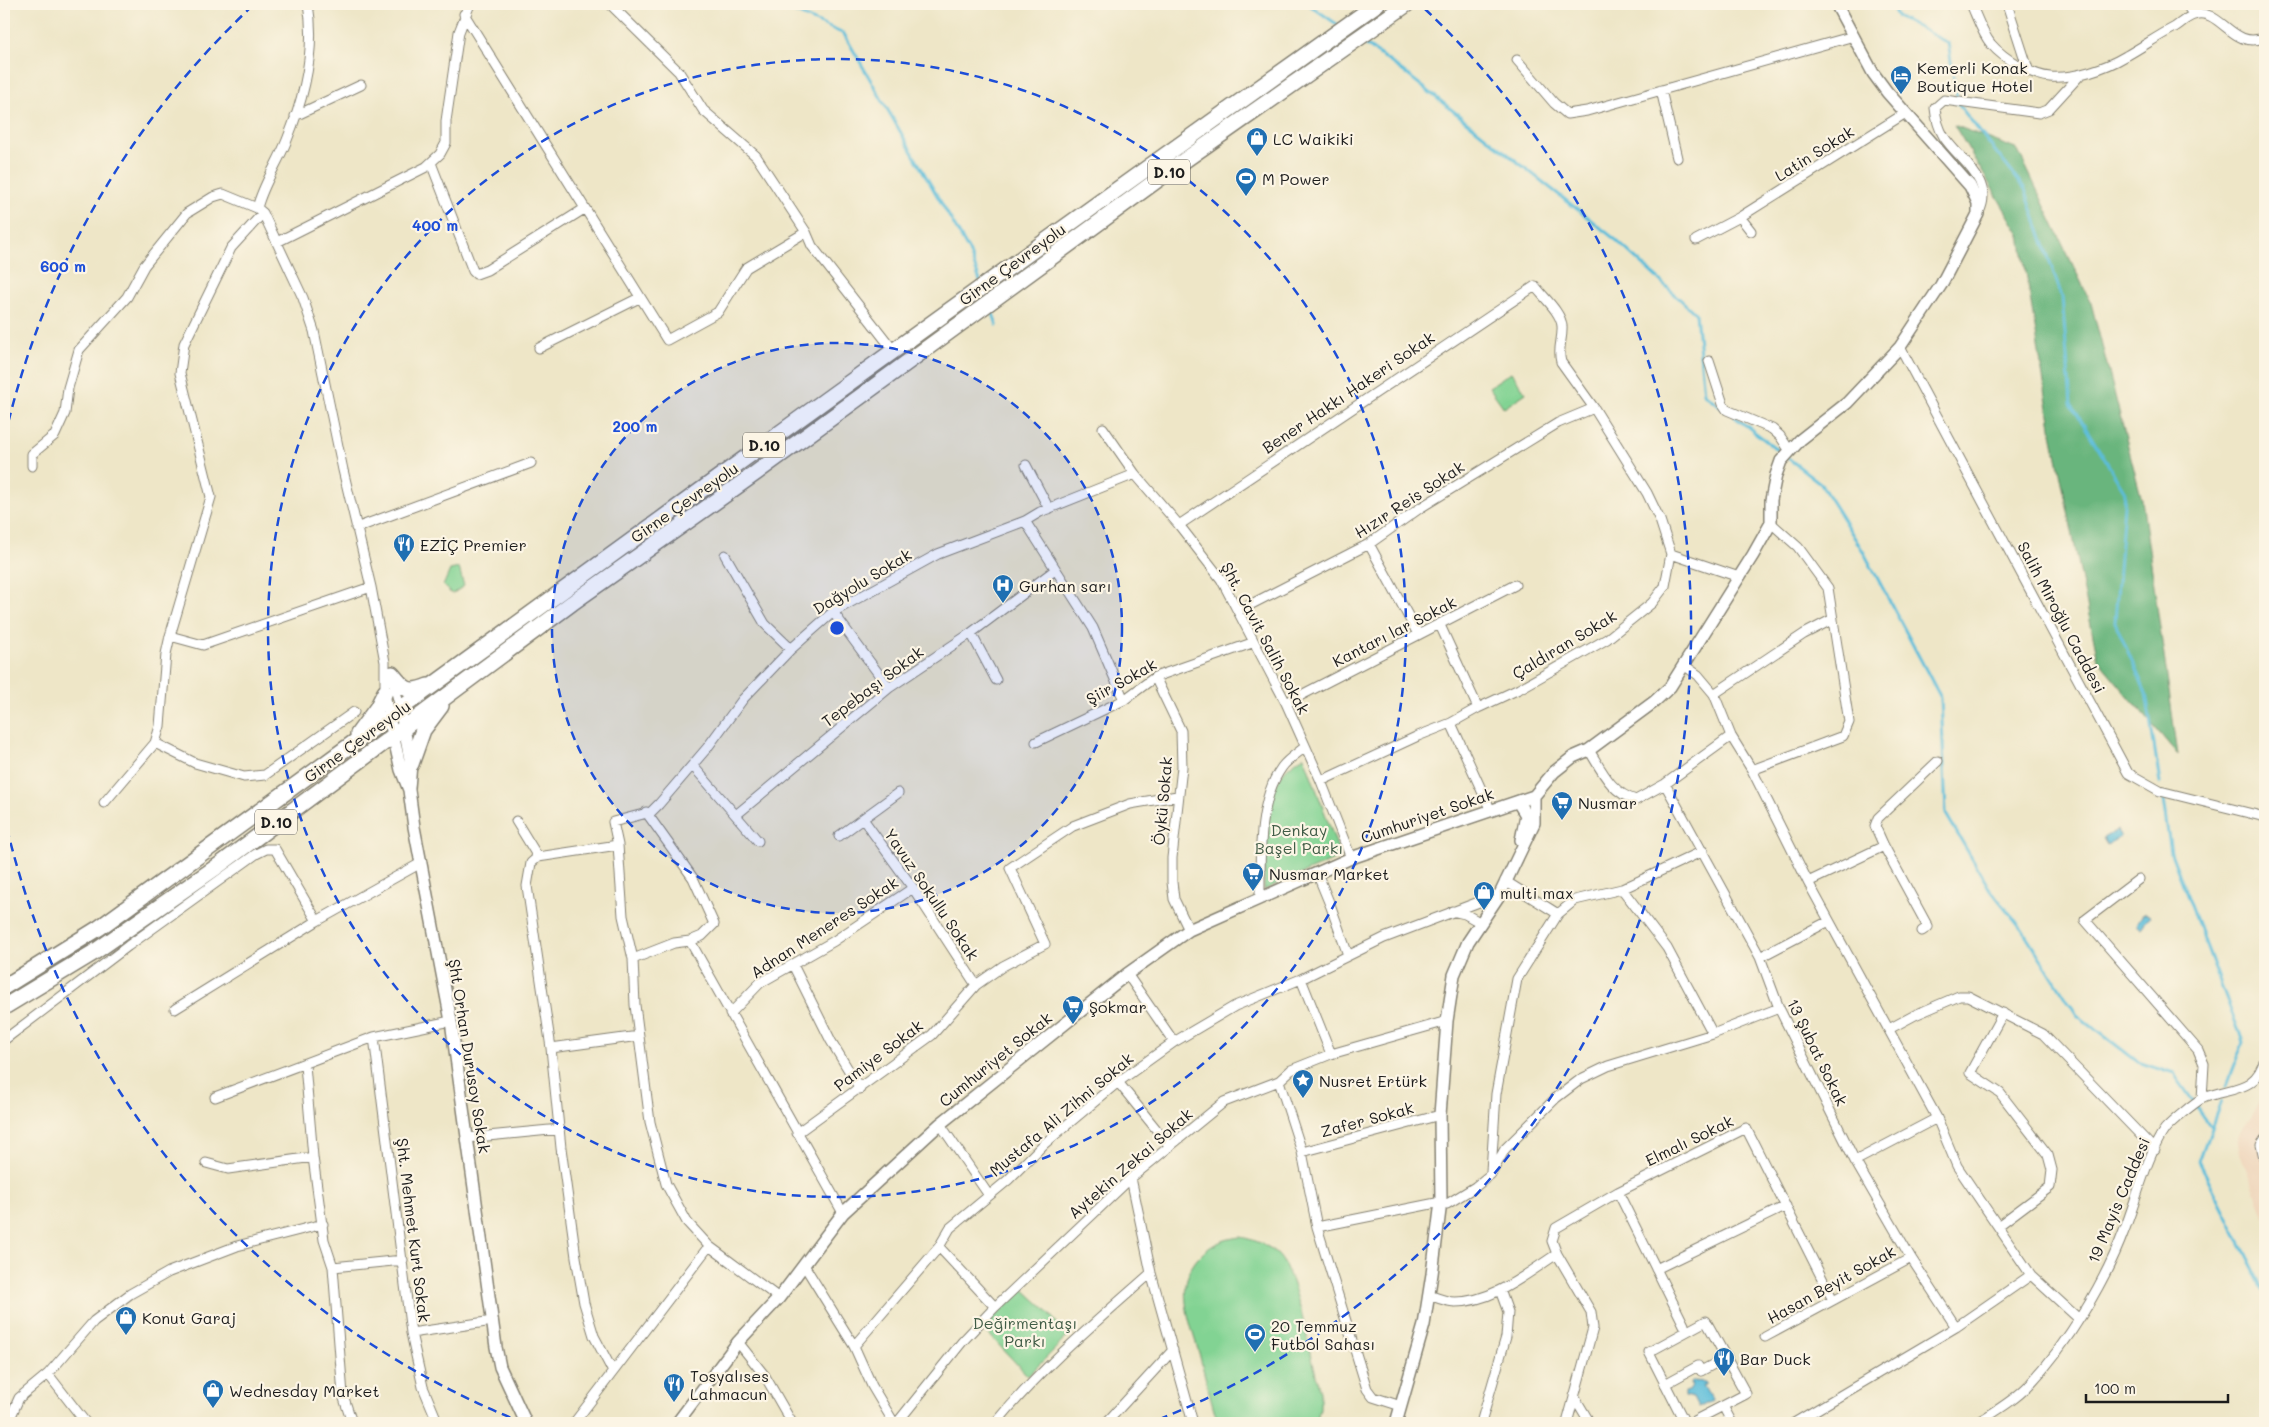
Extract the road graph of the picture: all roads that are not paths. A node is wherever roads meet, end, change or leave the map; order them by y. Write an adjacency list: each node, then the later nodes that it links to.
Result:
1 (308, 4): 20 (street)
2 (470, 4): 10 (street)
3 (610, 4): 28 (street)
4 (1407, 4): 72 (highway, Girne Çevreyolu / D.10)
5 (1836, 4): 12 (street)
6 (1971, 4): 15 (street)
7 (2007, 4): 15 (street)
8 (2186, 4): 11 (street)
9 (1371, 8): 35 (highway, Girne Çevreyolu / D.10)
10 (464, 14): 22 (street); 23 (street)
11 (2194, 15): 13 (street); 16 (street)
12 (1854, 36): 18 (street); 19 (street)
13 (2265, 38)
14 (1517, 60): 18 (street)
15 (2028, 70): 16 (street)
16 (2081, 74): 25 (street)
17 (361, 85): 20 (street)
18 (1661, 90): 21 (street)
19 (1904, 114): 25 (street); 26 (street, Latin Sokak)
20 (295, 116): 24 (street)
21 (1677, 158)
22 (431, 163): 23 (street); 30 (street)
23 (584, 208): 32 (street)
24 (260, 210): 30 (street); 41 (street); 62 (street)
25 (1978, 214): 33 (street)
26 (1740, 217): 27 (street); 29 (street, Latin Sokak)
27 (1751, 231)
28 (806, 232): 32 (street); 35 (street)
29 (1696, 240)
30 (276, 242): 48 (street)
31 (1535, 286): 37 (street, Çaldıran Sokak); 47 (street, Bener Hakkı Hakeri Sokak)
32 (639, 298): 34 (street)
33 (1900, 347): 39 (street); 102 (street, Salih Miroğlu Caddesi)
34 (539, 348)
35 (894, 351): 69 (highway, Girne Çevreyolu / D.10)
36 (1709, 361): 39 (street)
37 (1594, 408): 49 (street, Hızır Reis Sokak); 50 (street, Çaldıran Sokak)
38 (1103, 428): 43 (street, Şht. Cavit Salih Sokak)
39 (1790, 452): 46 (street)
40 (531, 463): 48 (street)
41 (32, 466)
42 (1026, 466): 44 (street)
43 (1135, 474): 44 (street, Dağyolu Sokak); 47 (street, Şht. Cavit Salih Sokak)
44 (1049, 508): 45 (street, Dağyolu Sokak)
45 (1025, 520): 52 (street); 57 (street, Dağyolu Sokak)
46 (1771, 522): 53 (street); 58 (street)
47 (1179, 525): 56 (street, Şht. Cavit Salih Sokak)
48 (356, 528): 55 (street)
49 (1369, 544): 56 (street, Hızır Reis Sokak); 61 (street)
50 (1671, 554): 53 (street); 76 (street, Çaldıran Sokak)
51 (725, 555): 64 (street)
52 (1055, 570): 60 (street, Tepebaşı Sokak); 74 (street)
53 (1739, 577): 65 (street)
54 (1515, 585): 59 (street, Kantarı lar Sokak)
55 (371, 587): 62 (street); 66 (street)
56 (1238, 611): 63 (street, Şht. Cavit Salih Sokak)
57 (833, 612): 64 (street, Dağyolu Sokak); 70 (street)
58 (1833, 619): 73 (street); 90 (street)
59 (1440, 625): 61 (street, Kantarı lar Sokak); 76 (street)
60 (972, 634): 68 (street); 70 (street, Tepebaşı Sokak)
61 (1418, 634): 75 (street, Kantarı lar Sokak)
62 (170, 636): 83 (street)
63 (1252, 643): 67 (street, Şiir Sokak); 75 (street, Şht. Cavit Salih Sokak)
64 (791, 649): 89 (street, Dağyolu Sokak)
65 (1685, 666): 73 (street); 86 (street)
66 (388, 668): 69 (highway); 71 (street, Şht Orhan Durusoy Sokak); 78 (street)
67 (1155, 677): 74 (street, Şiir Sokak); 95 (street, Öykü Sokak)
68 (996, 680)
69 (439, 681): 78 (highway, Girne Çevreyolu / D.10)
70 (889, 688): 101 (street, Tepebaşı Sokak)
71 (385, 692): 78 (street, Şht Orhan Durusoy Sokak); 84 (highway)
72 (449, 694): 80 (highway, Girne Çevreyolu / D.10); 88 (highway)
73 (1714, 694): 81 (street)
74 (1124, 700): 82 (street, Şiir Sokak)
75 (1286, 703): 85 (street, Şht. Cavit Salih Sokak)
76 (1478, 708): 79 (street, Çaldıran Sokak)
77 (354, 712): 83 (street)
78 (395, 712): 80 (street, Şht Orhan Durusoy Sokak); 84 (highway, Girne Çevreyolu / D.10)
79 (1452, 724): 91 (street, Çaldıran Sokak); 99 (street)
80 (399, 731): 88 (street); 93 (street, Şht Orhan Durusoy Sokak); 138 (highway, Girne Çevreyolu / D.10)
81 (1731, 736): 90 (street); 92 (street)
82 (1036, 742)
83 (155, 743): 98 (street)
84 (348, 747): 137 (highway, Girne Çevreyolu / D.10)
85 (1305, 747): 91 (street, Şht. Cavit Salih Sokak); 121 (street)
86 (1588, 750): 92 (street); 96 (street)
87 (1938, 761): 108 (street)
88 (411, 764): 93 (street)
89 (693, 766): 100 (street, Dağyolu Sokak); 101 (street)
90 (1752, 770): 117 (street)
91 (1322, 781): 112 (street, Şht. Cavit Salih Sokak)
92 (1665, 784): 109 (street, 13 Şubat Sokak)
93 (409, 790): 113 (street, Şht Orhan Durusoy Sokak)
94 (898, 793): 103 (street)
95 (1177, 796): 127 (street, Öykü Sokak); 136 (street, Pamiye Sokak)
96 (1534, 796): 97 (street, Cumhuriyet Sokak); 110 (street)
97 (1518, 802): 99 (street, Cumhuriyet Sokak); 110 (street)
98 (104, 804)
99 (1491, 811): 112 (street, Cumhuriyet Sokak)
100 (646, 812): 107 (street, Dağyolu Sokak); 129 (street)
101 (736, 815): 106 (street)
102 (2265, 817)
103 (863, 819): 105 (street); 118 (street, Yavuz Sokullu Sokak)
104 (516, 821): 111 (street)
105 (839, 836)
106 (758, 841)
107 (618, 844): 111 (street); 132 (street)
108 (1884, 846): 117 (street); 128 (street)
109 (1703, 851): 119 (street); 131 (street, 13 Şubat Sokak)
110 (1519, 854): 116 (street)
111 (538, 856): 151 (street)
112 (1350, 858): 114 (street, Cumhuriyet Sokak)
113 (421, 863): 125 (street); 143 (street, Şht Orhan Durusoy Sokak)
114 (1317, 873): 121 (street, Cumhuriyet Sokak); 130 (street)
115 (2139, 879): 159 (street)
116 (1505, 881): 120 (street); 123 (street)
117 (1808, 882): 124 (street)
118 (913, 888): 133 (street, Adnan Meneres Sokak); 136 (street, Yavuz Sokullu Sokak)
119 (1622, 889): 123 (street); 146 (street)
120 (1500, 894): 122 (street, Mustafa Ali Zihni Sokak); 126 (street)
121 (1260, 898): 127 (street, Cumhuriyet Sokak)
122 (1452, 911): 126 (street); 130 (street, Mustafa Ali Zihni Sokak)
123 (1558, 914): 174 (street)
124 (1829, 920): 131 (street); 145 (street)
125 (317, 921): 140 (street); 149 (street)
126 (1481, 923): 144 (street)
127 (1189, 930): 134 (street, Cumhuriyet Sokak)
128 (1922, 931)
129 (690, 941): 132 (street); 142 (street)
130 (1348, 955): 135 (street, Mustafa Ali Zihni Sokak)
131 (1760, 957): 139 (street, 13 Şubat Sokak)
132 (633, 959): 147 (street)
133 (793, 965): 142 (street, Adnan Meneres Sokak); 157 (street)
134 (1128, 974): 150 (street); 162 (street, Cumhuriyet Sokak)
135 (1301, 979): 150 (street, Mustafa Ali Zihni Sokak); 152 (street)
136 (976, 985): 157 (street, Pamiye Sokak)
137 (4, 987)
138 (4, 1007)
139 (1779, 1008): 146 (street); 171 (street, 13 Şubat Sokak)
140 (175, 1009)
141 (2003, 1013): 145 (street); 168 (street); 182 (street)
142 (730, 1014): 164 (street)
143 (451, 1021): 148 (street); 165 (street, Şht Orhan Durusoy Sokak)
144 (1447, 1021): 152 (street, Aytekin Zekai Sokak); 160 (street)
145 (1889, 1029): 161 (street)
146 (1713, 1034): 174 (street)
147 (639, 1036): 151 (street); 184 (street)
148 (374, 1038): 154 (street); 188 (street, Şht. Mehmet Kurt Sokak)
149 (4, 1040)
150 (1174, 1042): 156 (street, Mustafa Ali Zihni Sokak)
151 (551, 1048): 163 (street)
152 (1331, 1054): 155 (street, Aytekin Zekai Sokak)
153 (2265, 1058): 159 (street, 19 Mayis Caddesi)
154 (305, 1065): 158 (street); 170 (street)
155 (1278, 1080): 167 (street, Aytekin Zekai Sokak); 169 (street)
156 (1118, 1082): 167 (street); 177 (street, Mustafa Ali Zihni Sokak)
157 (860, 1089): 164 (street, Pamiye Sokak)
158 (216, 1097)
159 (2202, 1099): 168 (street, 19 Mayis Caddesi)
160 (1440, 1115): 169 (street, Zafer Sokak); 178 (street)
161 (1937, 1118): 171 (street); 182 (street)
162 (940, 1124): 177 (street); 180 (street, Cumhuriyet Sokak)
163 (560, 1129): 165 (street); 209 (street)
164 (797, 1133): 180 (street)
165 (467, 1138): 200 (street, Şht Orhan Durusoy Sokak)
166 (2265, 1140): 172 (street)
167 (1169, 1145): 175 (street, Aytekin Zekai Sokak)
168 (2155, 1150): 199 (street, 19 Mayis Caddesi)
169 (1302, 1152): 183 (street)
170 (313, 1157): 173 (street); 181 (street)
171 (1855, 1161): 187 (street, 13 Şubat Sokak)
172 (2265, 1162)
173 (206, 1163)
174 (1491, 1174): 178 (street)
175 (1131, 1178): 192 (street); 198 (street, Aytekin Zekai Sokak)
176 (1618, 1192): 179 (street, Elmalı Sokak); 186 (street, Elmalı Sokak); 191 (street)
177 (988, 1194): 185 (street, Mustafa Ali Zihni Sokak)
178 (1441, 1202): 183 (street); 195 (street)
179 (1786, 1206): 191 (street); 197 (street, Elmalı Sokak)
180 (843, 1213): 189 (street, Cumhuriyet Sokak)
181 (323, 1224): 190 (street); 210 (street)
182 (1998, 1226): 193 (street)
183 (1317, 1227): 213 (street)
184 (709, 1246): 196 (street); 209 (street)
185 (939, 1247): 198 (street); 206 (street, Mustafa Ali Zihni Sokak)
186 (1557, 1254): 194 (street); 212 (street)
187 (1911, 1258): 197 (street, Hasan Beyit Sokak); 202 (street, 13 Şubat Sokak)
188 (403, 1260): 190 (street); 203 (street, Şht. Mehmet Kurt Sokak)
189 (804, 1265): 196 (street, Cumhuriyet Sokak); 206 (street)
190 (333, 1267): 218 (street)
191 (1656, 1269): 201 (street)
192 (1152, 1273): 207 (street); 225 (street)
193 (2031, 1275): 199 (street); 202 (street)
194 (1500, 1290): 195 (street); 229 (street)
195 (1429, 1295): 213 (street)
196 (779, 1298): 205 (street, Cumhuriyet Sokak)
197 (1833, 1300): 204 (street, Hasan Beyit Sokak)
198 (995, 1307): 224 (street, Aytekin Zekai Sokak)
199 (2079, 1319): 215 (street, 19 Mayis Caddesi)
200 (493, 1322): 203 (street); 220 (street, Şht Orhan Durusoy Sokak)
201 (1684, 1325)
202 (1956, 1327): 235 (street)
203 (411, 1333): 219 (street, Şht. Mehmet Kurt Sokak)
204 (1766, 1337)
205 (738, 1342): 222 (street, Cumhuriyet Sokak); 223 (street)
206 (854, 1346): 224 (street)
207 (1172, 1350): 226 (street); 227 (street)
208 (1727, 1357): 211 (street); 211 (street); 214 (street)
209 (612, 1370): 221 (street)
210 (48, 1374): 216 (street); 217 (street)
211 (1665, 1384): 232 (street)
212 (1574, 1396): 230 (street); 231 (street)
213 (1401, 1406): 228 (street)
214 (1723, 1406): 233 (street); 234 (street)
215 (1989, 1420): 236 (street, 19 Mayis Caddesi)
216 (8, 1423)
217 (86, 1423)
218 (352, 1423)
219 (438, 1423)
220 (526, 1423)
221 (574, 1423)
222 (677, 1423)
223 (792, 1423)
224 (895, 1423)
225 (996, 1423)
226 (1106, 1423)
227 (1192, 1423)
228 (1396, 1423)
229 (1481, 1423)
230 (1567, 1423)
231 (1590, 1423)
232 (1685, 1423)
233 (1690, 1423)
234 (1732, 1423)
235 (1794, 1423)
236 (1977, 1423)

